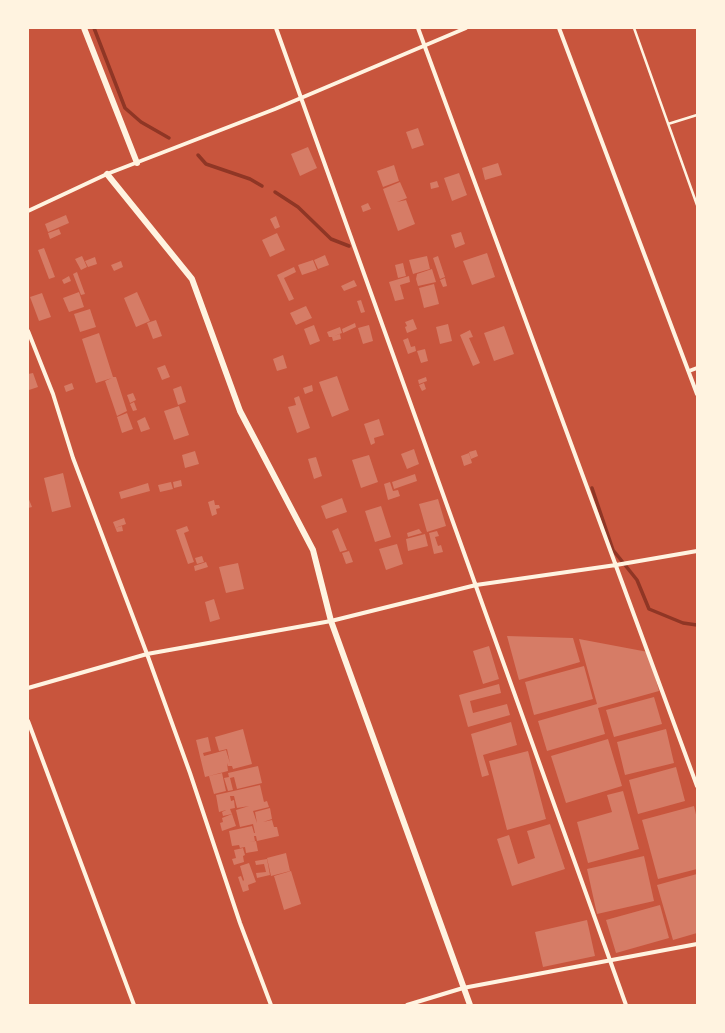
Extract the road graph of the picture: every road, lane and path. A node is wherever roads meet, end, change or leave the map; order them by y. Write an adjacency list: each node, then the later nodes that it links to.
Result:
1 (84, 28): 11 (street)
2 (276, 28): 8 (street)
3 (418, 28): 7 (street)
4 (466, 28): 7 (street)
5 (559, 28): 17 (street)
6 (634, 28): 10 (lane)
7 (425, 46): 8 (street); 20 (street)
8 (302, 98): 11 (street); 21 (street)
9 (697, 115): 10 (lane)
10 (668, 124): 13 (lane)
11 (137, 163): 12 (street)
12 (107, 174): 14 (street); 22 (street)
13 (697, 205)
14 (28, 211)
15 (28, 331): 23 (street)
16 (697, 368): 17 (street)
17 (689, 371): 18 (street)
18 (697, 394)
19 (697, 551): 20 (street)
20 (616, 565): 21 (street); 26 (street)
21 (476, 585): 22 (street); 28 (street)
22 (331, 621): 23 (street); 29 (street)
23 (147, 654): 24 (street); 31 (street)
24 (28, 688)
25 (28, 721): 30 (street)
26 (697, 786)
27 (697, 944): 28 (street)
28 (611, 961): 29 (street); 34 (street)
29 (463, 988): 32 (street); 33 (street)
30 (134, 1005)
31 (271, 1005)
32 (407, 1005)
33 (470, 1005)
34 (626, 1005)

